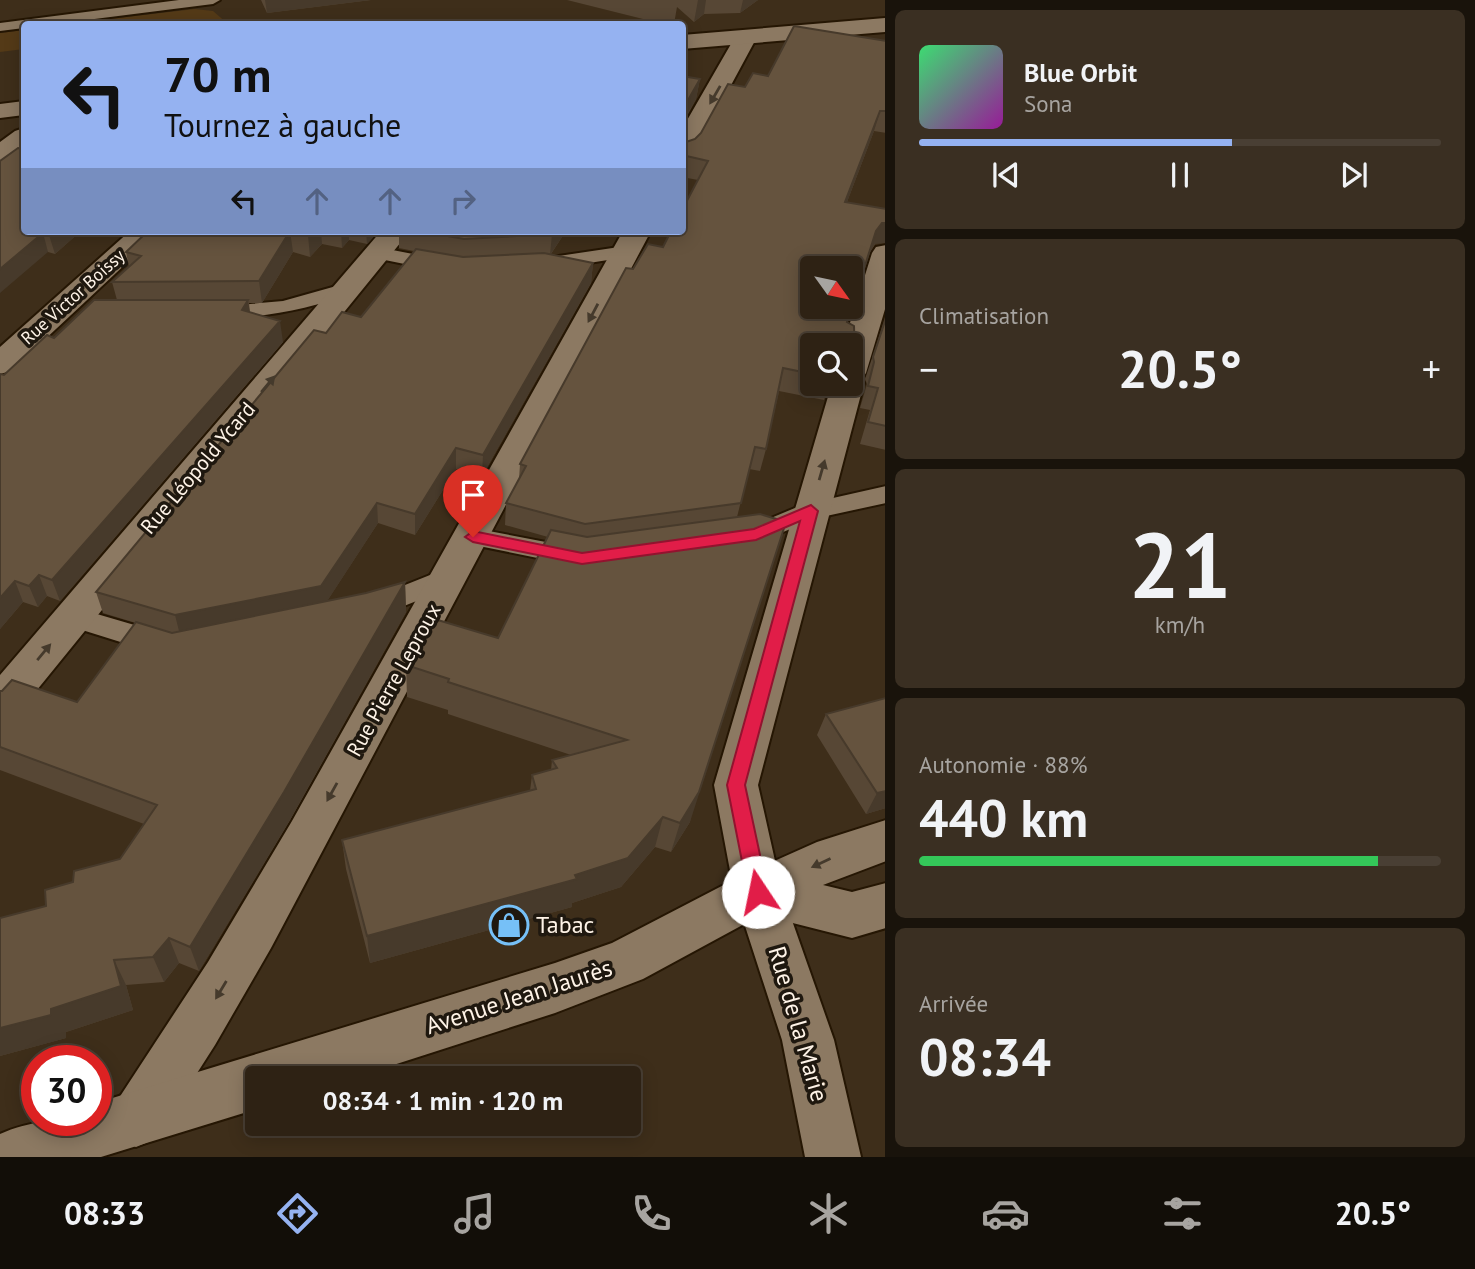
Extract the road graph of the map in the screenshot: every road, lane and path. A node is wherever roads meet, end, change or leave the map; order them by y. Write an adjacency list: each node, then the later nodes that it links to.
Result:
1 (213, 0): 2 (lane)
2 (47, 21)
3 (21, 24): 5 (lane)
4 (885, 25): 6 (street)
5 (0, 27)
6 (746, 37): 7 (street); 11 (street, one-way to 11)
7 (686, 42)
8 (21, 108): 9 (street)
9 (0, 111)
10 (21, 138): 12 (street)
11 (686, 145)
12 (0, 153)
13 (142, 235): 22 (street, Rue Victor Boissy)
14 (386, 242): 18 (lane); 19 (street, Rue Léopold Ycard)
15 (632, 242): 17 (lane); 28 (street, Rue Pierre Leproux, one-way to 28)
16 (885, 253): 21 (street)
17 (526, 265)
18 (463, 270)
19 (347, 289): 20 (lane); 33 (street, Rue Léopold Ycard, one-way to 19)
20 (193, 313)
21 (862, 333)
22 (29, 338): 23 (lane); 24 (street, Rue Victor Boissy)
23 (0, 346)
24 (0, 363)
25 (844, 396): 27 (street, Rue de la Marie, one-way to 25)
26 (885, 494): 27 (lane)
27 (811, 511): 29 (lane); 37 (street, Rue de la Marie)
28 (473, 537): 30 (lane); 31 (street, Rue Pierre Leproux)
29 (729, 538)
30 (596, 556)
31 (450, 577): 32 (lane); 41 (street, Rue Pierre Leproux, one-way to 41)
32 (355, 613)
33 (73, 618): 34 (lane); 35 (street, Rue Léopold Ycard, one-way to 33)
34 (194, 646)
35 (3, 699)
36 (885, 840): 37 (street, Avenue Jean Jaurès, one-way to 37)
37 (758, 892): 38 (street); 39 (street, Avenue Jean Jaurès); 43 (street, Rue de la Marie)
38 (885, 905)
39 (308, 1066)
40 (245, 1086): 41 (street)
41 (136, 1120): 42 (street)
42 (10, 1157)
43 (833, 1157)

